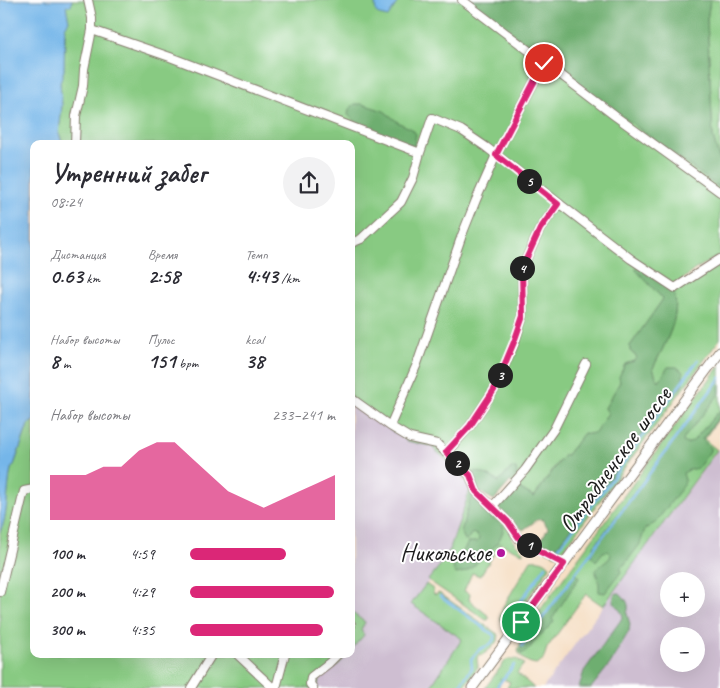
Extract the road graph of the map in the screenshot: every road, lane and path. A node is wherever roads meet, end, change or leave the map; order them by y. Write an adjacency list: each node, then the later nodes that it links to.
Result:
1 (88, 0): 3 (street)
2 (462, 0): 4 (street)
3 (92, 30): 5 (street); 6 (street)
4 (544, 63): 7 (street); 8 (street)
5 (75, 140)
6 (420, 153): 7 (street); 10 (street)
7 (496, 155): 9 (street); 15 (street)
8 (720, 192)
9 (558, 204): 11 (street); 16 (street)
10 (355, 241)
11 (720, 259)
12 (720, 352): 19 (main road, Отрадненское шоссе)
13 (586, 364): 18 (street)
14 (355, 401): 15 (street)
15 (390, 426): 16 (street)
16 (446, 452): 18 (street)
17 (30, 490): 20 (street)
18 (492, 506): 19 (street)
19 (564, 564): 28 (main road, Отрадненское шоссе)
20 (0, 592)
21 (210, 658): 25 (street)
22 (241, 658): 26 (street)
23 (284, 658): 26 (street)
24 (334, 658): 27 (street)
25 (191, 688)
26 (274, 688)
27 (313, 688)
28 (472, 688)

